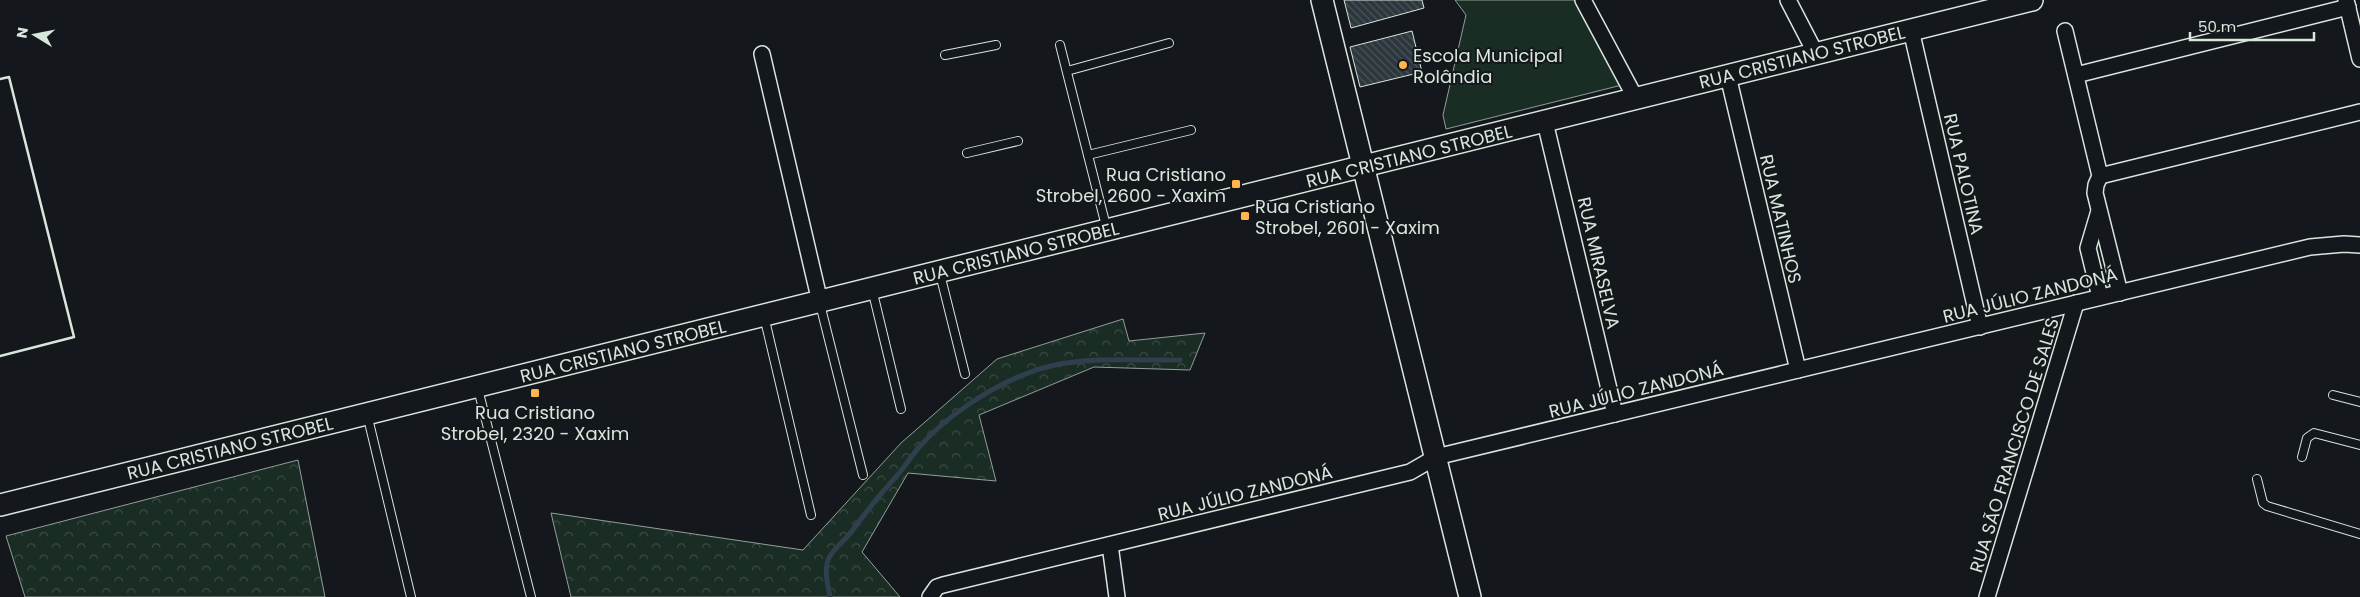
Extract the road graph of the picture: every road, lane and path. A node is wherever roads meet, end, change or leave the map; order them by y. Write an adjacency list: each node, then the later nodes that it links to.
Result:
1 (1322, 0): 25 (main road)
2 (1583, 0): 18 (street)
3 (1788, 0): 12 (street)
4 (2032, 0): 6 (main road, RUA CRISTIANO STROBEL)
5 (2347, 4): 14 (street); 16 (street)
6 (1910, 30): 12 (main road, RUA CRISTIANO STROBEL); 37 (street, RUA PALOTINA)
7 (2065, 31): 16 (street)
8 (1170, 43): 15 (lane)
9 (1060, 45): 15 (lane)
10 (996, 46): 13 (lane)
11 (762, 54): 34 (street)
12 (1816, 54): 17 (main road, RUA CRISTIANO STROBEL)
13 (945, 55)
14 (2360, 59)
15 (1067, 71): 24 (lane)
16 (2076, 75): 26 (street)
17 (1728, 76): 18 (main road, RUA CRISTIANO STROBEL); 38 (street, RUA MATINHOS)
18 (1636, 99): 20 (main road, RUA CRISTIANO STROBEL)
19 (2360, 112): 26 (street)
20 (1545, 122): 25 (main road, RUA CRISTIANO STROBEL); 45 (street, RUA MIRASELVA)
21 (1191, 130): 24 (lane)
22 (1018, 141): 23 (lane)
23 (967, 153)
24 (1088, 156): 28 (lane)
25 (1363, 167): 28 (main road, RUA CRISTIANO STROBEL); 47 (main road)
26 (2100, 176): 27 (street)
27 (2099, 211): 32 (street); 33 (street)
28 (1107, 231): 30 (main road, RUA CRISTIANO STROBEL)
29 (2360, 245): 32 (street, RUA JÚLIO ZANDONÁ)
30 (940, 272): 31 (main road, RUA CRISTIANO STROBEL); 39 (lane)
31 (872, 289): 34 (main road, RUA CRISTIANO STROBEL); 43 (lane)
32 (2120, 293): 33 (street, RUA JÚLIO ZANDONÁ)
33 (2100, 298): 35 (street, RUA JÚLIO ZANDONÁ)
34 (820, 302): 36 (main road, RUA CRISTIANO STROBEL); 49 (lane)
35 (2076, 303): 37 (street, RUA JÚLIO ZANDONÁ); 60 (street, RUA SÃO FRANCISCO DE SALES)
36 (764, 316): 40 (main road, RUA CRISTIANO STROBEL); 52 (lane)
37 (1980, 326): 38 (street, RUA JÚLIO ZANDONÁ)
38 (1798, 370): 45 (street, RUA JÚLIO ZANDONÁ)
39 (965, 374)
40 (477, 387): 44 (main road, RUA CRISTIANO STROBEL); 56 (lane)
41 (2334, 395): 42 (lane)
42 (2360, 402)
43 (901, 409)
44 (367, 414): 51 (main road, RUA CRISTIANO STROBEL); 55 (lane)
45 (1615, 414): 47 (street, RUA JÚLIO ZANDONÁ)
46 (2360, 445): 48 (lane)
47 (1436, 457): 54 (street, RUA JÚLIO ZANDONÁ); 59 (main road)
48 (2302, 457)
49 (863, 475)
50 (2257, 479): 53 (lane)
51 (0, 505)
52 (811, 515)
53 (2360, 534)
54 (1110, 545): 57 (street, RUA JÚLIO ZANDONÁ); 58 (street)
55 (411, 597)
56 (531, 597)
57 (930, 597)
58 (1117, 597)
59 (1470, 597)
60 (1987, 597)

